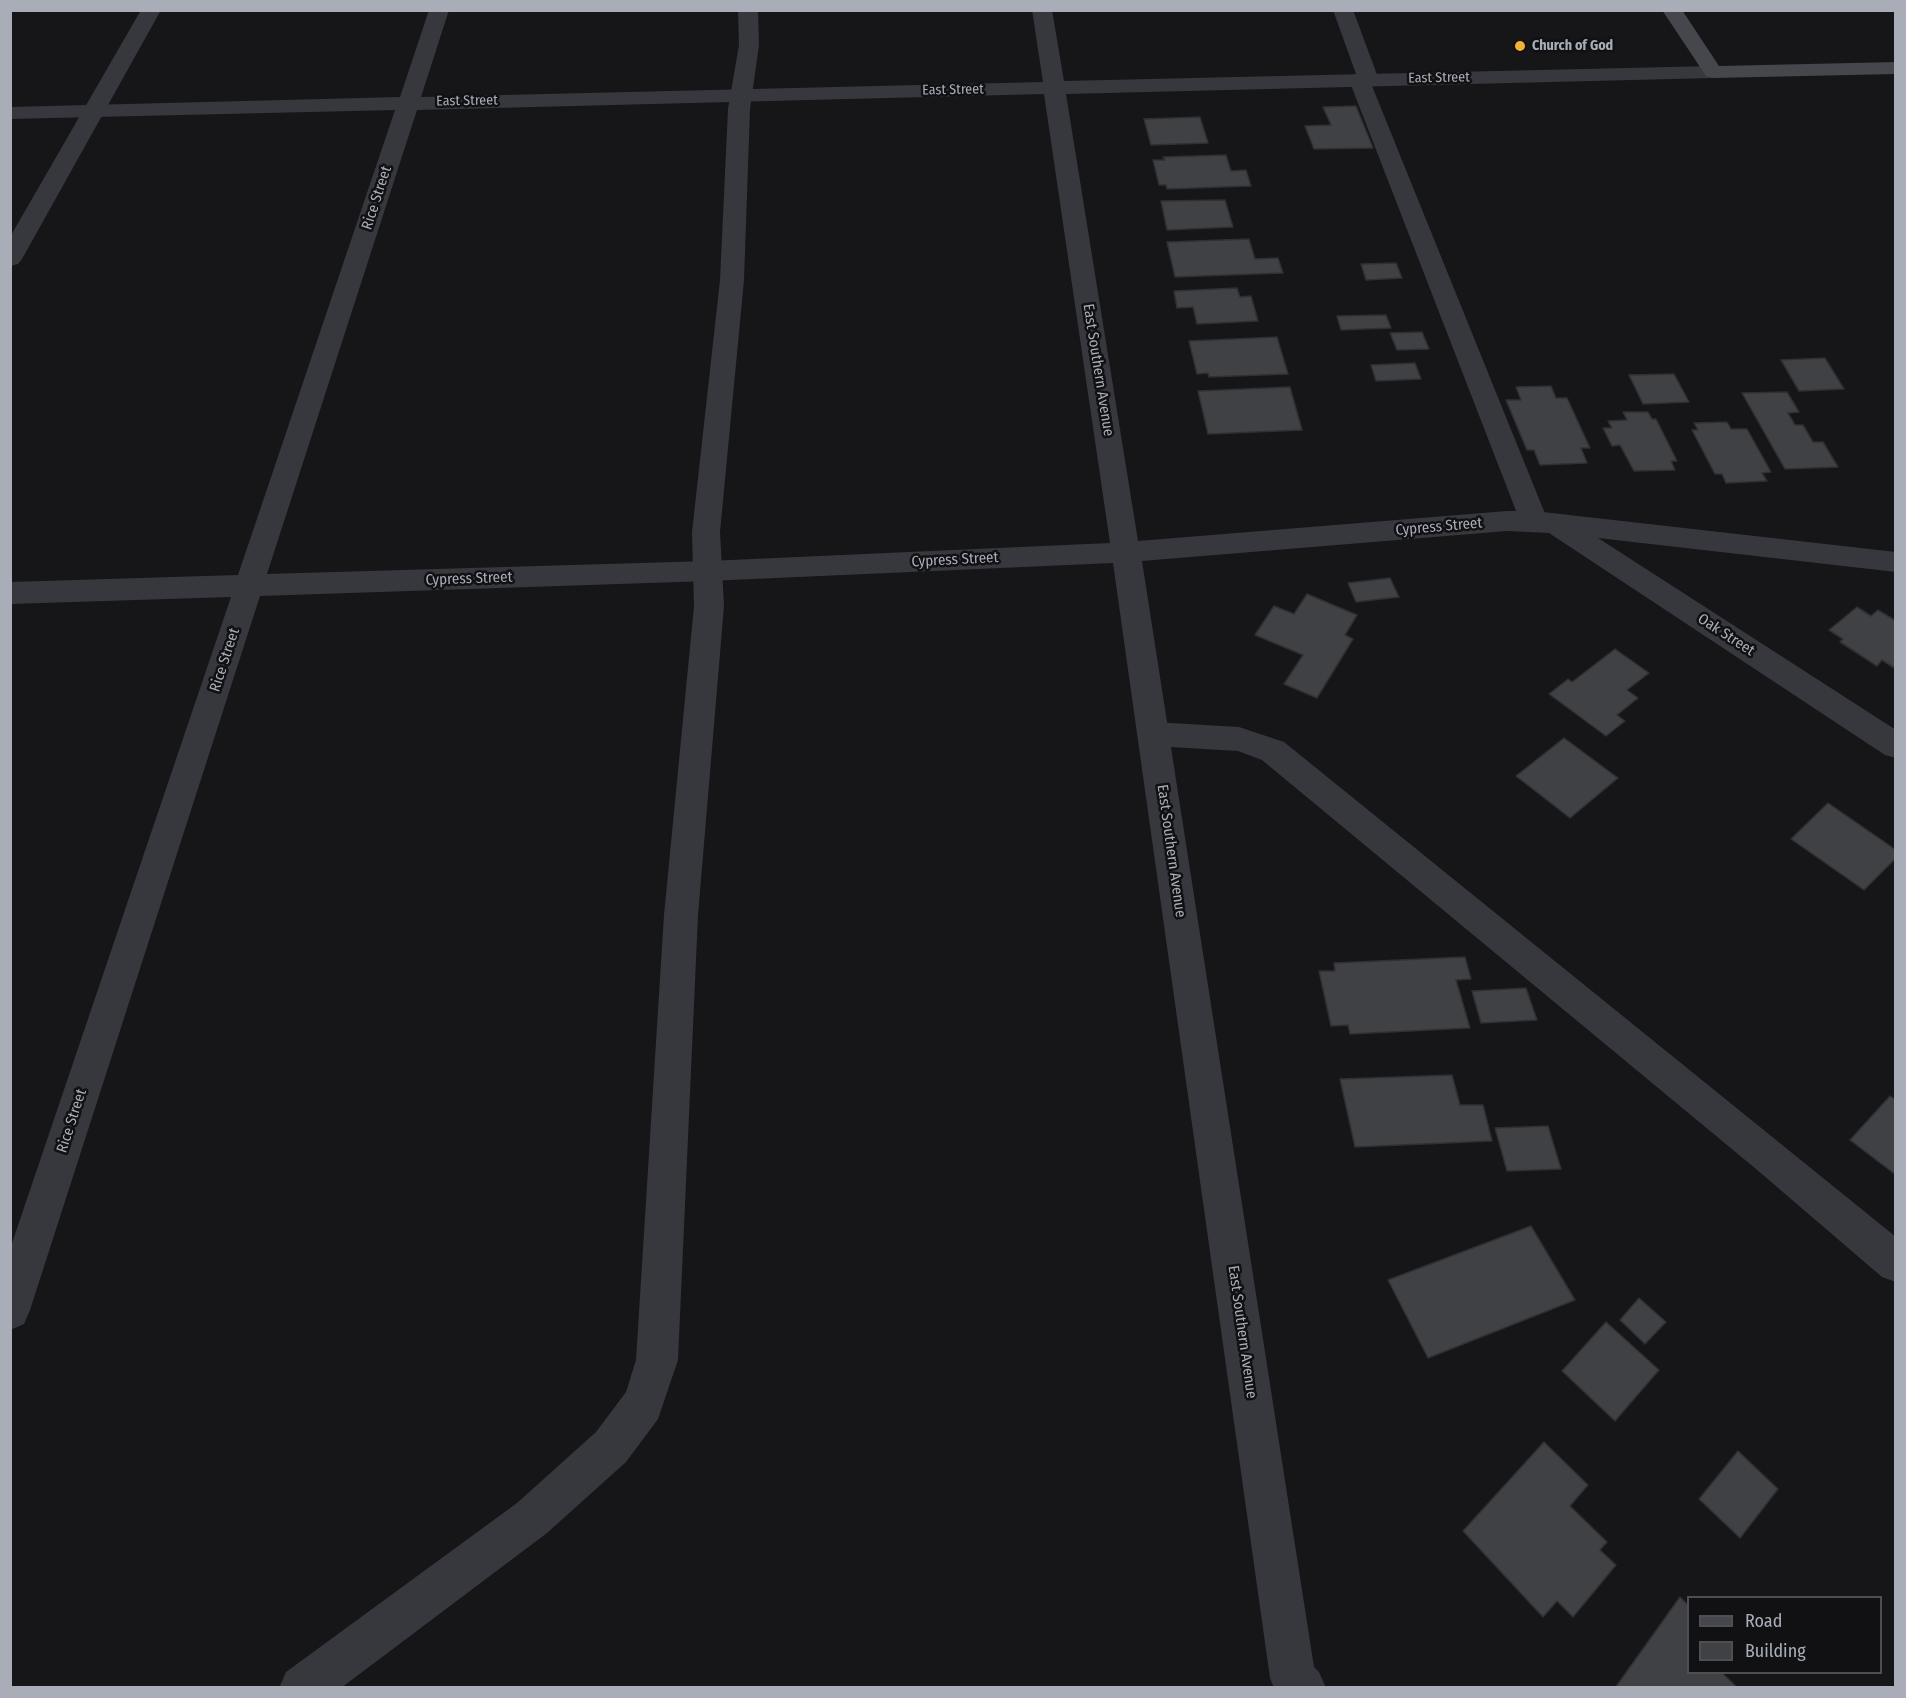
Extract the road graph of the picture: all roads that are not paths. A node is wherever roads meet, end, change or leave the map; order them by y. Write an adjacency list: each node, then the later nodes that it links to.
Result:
1 (151, 10): 13 (street)
2 (439, 10): 12 (street, Rice Street)
3 (748, 10): 11 (street)
4 (1042, 10): 10 (street, East Southern Avenue)
5 (1343, 10): 9 (street)
6 (1672, 10): 8 (street)
7 (1896, 68): 8 (street, East Street)
8 (1713, 72): 9 (street, East Street)
9 (1364, 80): 10 (street, East Street); 16 (street)
10 (1054, 88): 11 (street, East Street); 17 (street, East Southern Avenue)
11 (743, 94): 12 (street, East Street); 19 (street)
12 (409, 103): 13 (street, East Street); 20 (street, Rice Street)
13 (93, 111): 14 (street, East Street); 15 (street)
14 (10, 113)
15 (10, 259)
16 (1545, 523): 17 (street, Cypress Street); 18 (street, Cypress Street); 23 (street, Oak Street)
17 (1126, 552): 19 (street, Cypress Street); 22 (street, East Southern Avenue)
18 (1896, 562)
19 (708, 572): 20 (street, Cypress Street); 27 (street)
20 (249, 586): 21 (street, Cypress Street); 25 (street, Rice Street)
21 (10, 593)
22 (1153, 734): 24 (street); 26 (street, East Southern Avenue)
23 (1896, 746)
24 (1896, 1263)
25 (10, 1310)
26 (1294, 1684)
27 (303, 1688)

